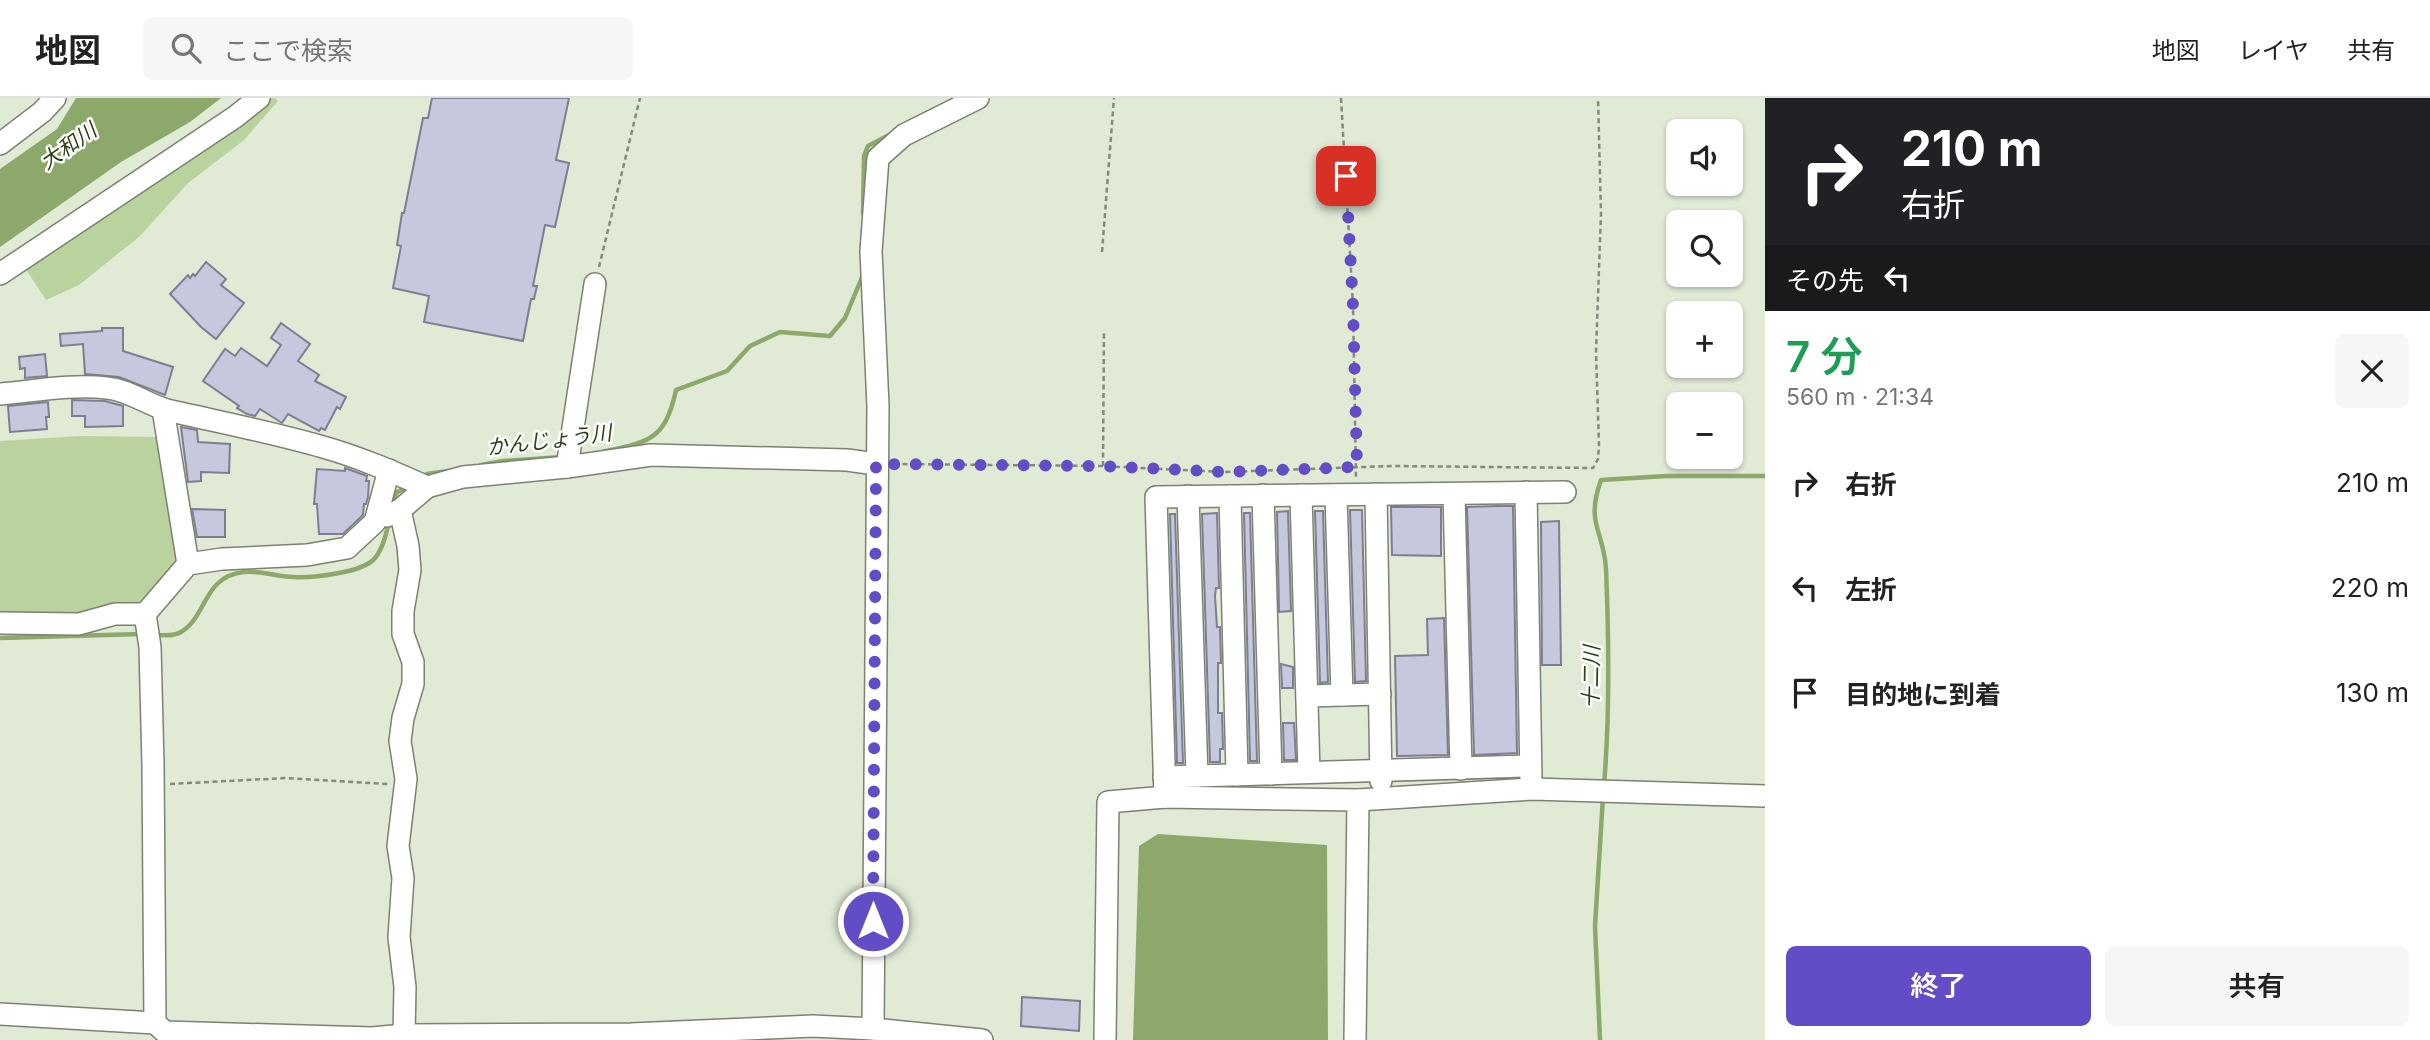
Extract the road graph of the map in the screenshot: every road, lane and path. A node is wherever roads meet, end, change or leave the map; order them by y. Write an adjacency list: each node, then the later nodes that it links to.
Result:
1 (55, 98): 8 (street)
2 (259, 98): 10 (street)
3 (640, 98): 11 (path)
4 (978, 98): 15 (street)
5 (1114, 98): 9 (path)
6 (1341, 98): 18 (path)
7 (1598, 98): 18 (path)
8 (0, 144)
9 (1102, 252)
10 (0, 274)
11 (595, 284): 17 (street)
12 (1104, 330): 16 (path)
13 (0, 394): 14 (street)
14 (163, 409): 19 (street); 31 (street)
15 (876, 464): 16 (path); 17 (street); 52 (street)
16 (1103, 466): 18 (path)
17 (567, 467): 20 (street)
18 (1357, 467): 23 (path)
19 (389, 470): 20 (street); 30 (street)
20 (428, 487): 29 (street)
21 (1526, 492): 22 (street); 24 (street); 37 (street)
22 (1565, 492)
23 (1356, 494): 24 (street); 26 (street); 34 (street); 35 (street)
24 (1454, 494): 38 (street)
25 (1264, 495): 26 (street); 28 (street); 41 (street)
26 (1301, 495): 36 (street)
27 (1188, 496): 28 (street); 43 (street); 46 (street)
28 (1230, 496): 42 (street)
29 (400, 510): 30 (street); 45 (street)
30 (375, 523): 31 (street)
31 (188, 564): 32 (street)
32 (145, 614): 33 (street); 44 (street)
33 (0, 623)
34 (1380, 694): 35 (street); 39 (street)
35 (1342, 695): 36 (street)
36 (1307, 696): 40 (street)
37 (1530, 766): 38 (street); 47 (street)
38 (1461, 769): 39 (street)
39 (1381, 770): 40 (street); 49 (street)
40 (1309, 772): 41 (street)
41 (1271, 774): 42 (street)
42 (1237, 775): 43 (street)
43 (1198, 776): 46 (street)
44 (153, 785): 45 (path); 53 (street)
45 (406, 785): 54 (street)
46 (1164, 787): 50 (street); 57 (street)
47 (1532, 789): 48 (street); 49 (street)
48 (1765, 796)
49 (1381, 797): 50 (street)
50 (1358, 800): 58 (street)
51 (0, 1014): 53 (street)
52 (873, 1029): 55 (street); 56 (street)
53 (162, 1032): 54 (street)
54 (404, 1035): 55 (street)
55 (631, 1037)
56 (982, 1040)
57 (1105, 1040)
58 (1356, 1040)

